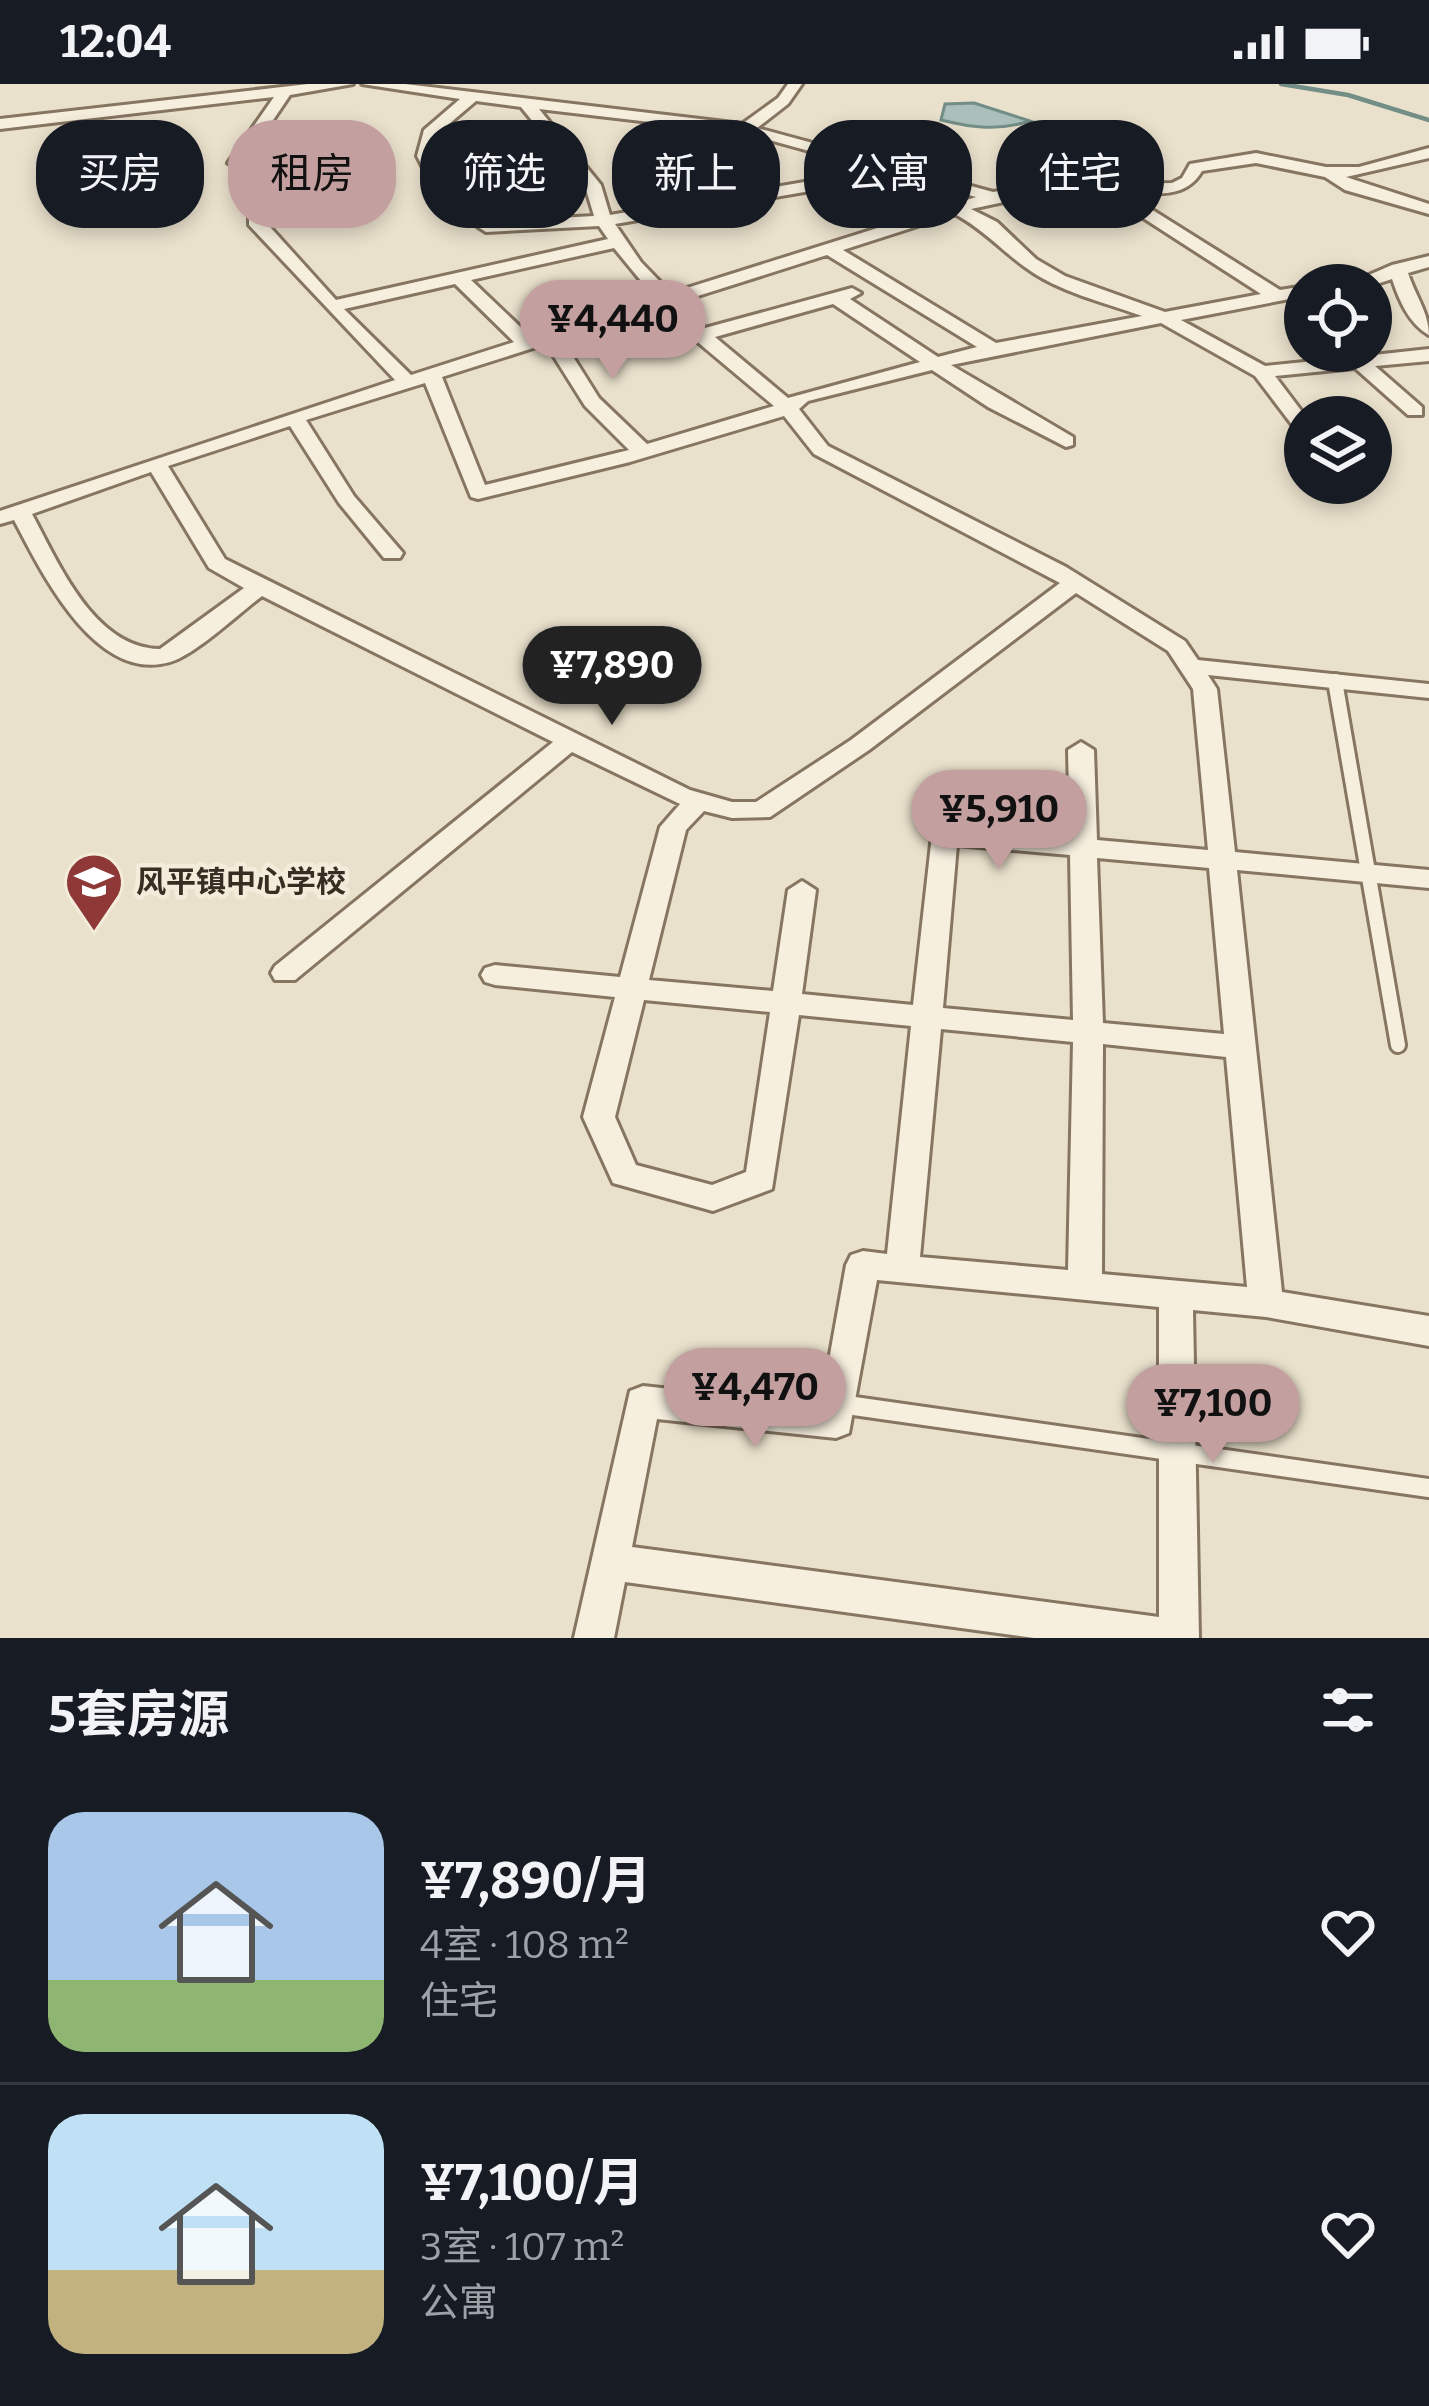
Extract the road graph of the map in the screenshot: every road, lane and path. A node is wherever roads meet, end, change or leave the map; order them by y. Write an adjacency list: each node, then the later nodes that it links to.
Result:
1 (346, 84): 4 (street)
2 (369, 84): 5 (street)
3 (795, 84): 10 (street)
4 (285, 91): 7 (street); 11 (street)
5 (473, 97): 6 (street); 8 (street)
6 (526, 103): 9 (street); 22 (street)
7 (266, 120)
8 (445, 120)
9 (669, 120)
10 (757, 120)
11 (0, 124)
12 (1429, 152): 13 (street)
13 (1326, 172): 15 (street); 20 (street)
14 (804, 186): 22 (street)
15 (1164, 188)
16 (972, 191): 17 (street)
17 (993, 197): 18 (street); 19 (street)
18 (996, 197)
19 (972, 203)
20 (1429, 209)
21 (972, 216): 40 (street)
22 (604, 221): 23 (street); 27 (street)
23 (588, 222)
24 (1164, 223): 35 (street)
25 (262, 228): 39 (street)
26 (894, 228): 28 (street)
27 (619, 242): 32 (street); 38 (street)
28 (829, 249): 33 (street); 38 (street)
29 (1429, 261): 30 (street)
30 (1398, 269): 31 (street); 41 (street)
31 (1392, 271)
32 (455, 275): 39 (street); 44 (street)
33 (885, 283): 36 (street); 45 (street)
34 (1284, 293): 35 (street)
35 (1278, 294): 37 (street); 40 (street)
36 (836, 298): 42 (street); 48 (street)
37 (1284, 299)
38 (666, 301): 42 (street); 43 (street)
39 (332, 307): 53 (street)
40 (1163, 317): 45 (street); 50 (street)
41 (1429, 329)
42 (701, 335): 55 (street)
43 (551, 338): 44 (street); 59 (street)
44 (528, 345): 52 (street)
45 (993, 349): 48 (street)
46 (1392, 355): 47 (street)
47 (1429, 355)
48 (935, 364): 55 (street); 58 (street)
49 (1284, 368): 50 (street)
50 (1262, 372): 54 (street)
51 (1370, 372): 56 (street)
52 (433, 375): 53 (street); 59 (street)
53 (408, 382): 57 (street)
54 (1284, 401)
55 (794, 403): 59 (street); 63 (street)
56 (1414, 411)
57 (296, 418): 60 (street); 62 (street)
58 (1066, 440)
59 (643, 452)
60 (156, 464): 61 (street); 64 (street)
61 (10, 515): 64 (street)
62 (392, 553)
63 (1075, 583): 65 (street); 70 (street)
64 (260, 587): 68 (street)
65 (1190, 666): 66 (street); 72 (street)
66 (1335, 681): 67 (street); 73 (lane)
67 (1429, 691)
68 (570, 741): 70 (street); 76 (street)
69 (1082, 750): 71 (street)
70 (698, 801): 78 (street)
71 (1084, 847): 72 (street); 80 (street); 81 (street)
72 (1222, 860): 73 (street); 83 (street)
73 (1366, 873): 74 (street); 82 (lane)
74 (1429, 879)
75 (802, 890): 79 (street)
76 (285, 974)
77 (494, 975): 78 (street)
78 (634, 988): 79 (street); 79 (street)
79 (783, 1003): 80 (street)
80 (927, 1016): 81 (street); 84 (street)
81 (1088, 1032): 83 (street); 85 (street)
82 (1398, 1046)
83 (1241, 1047): 87 (street)
84 (902, 1268): 85 (street); 89 (street)
85 (1085, 1286): 86 (street)
86 (1175, 1294): 87 (street); 90 (street)
87 (1267, 1303): 88 (street)
88 (1429, 1331)
89 (839, 1404): 90 (lane); 92 (street)
90 (1177, 1454): 91 (lane); 94 (street)
91 (1429, 1488)
92 (610, 1562): 93 (street); 94 (street)
93 (594, 1638)
94 (1176, 1638)

